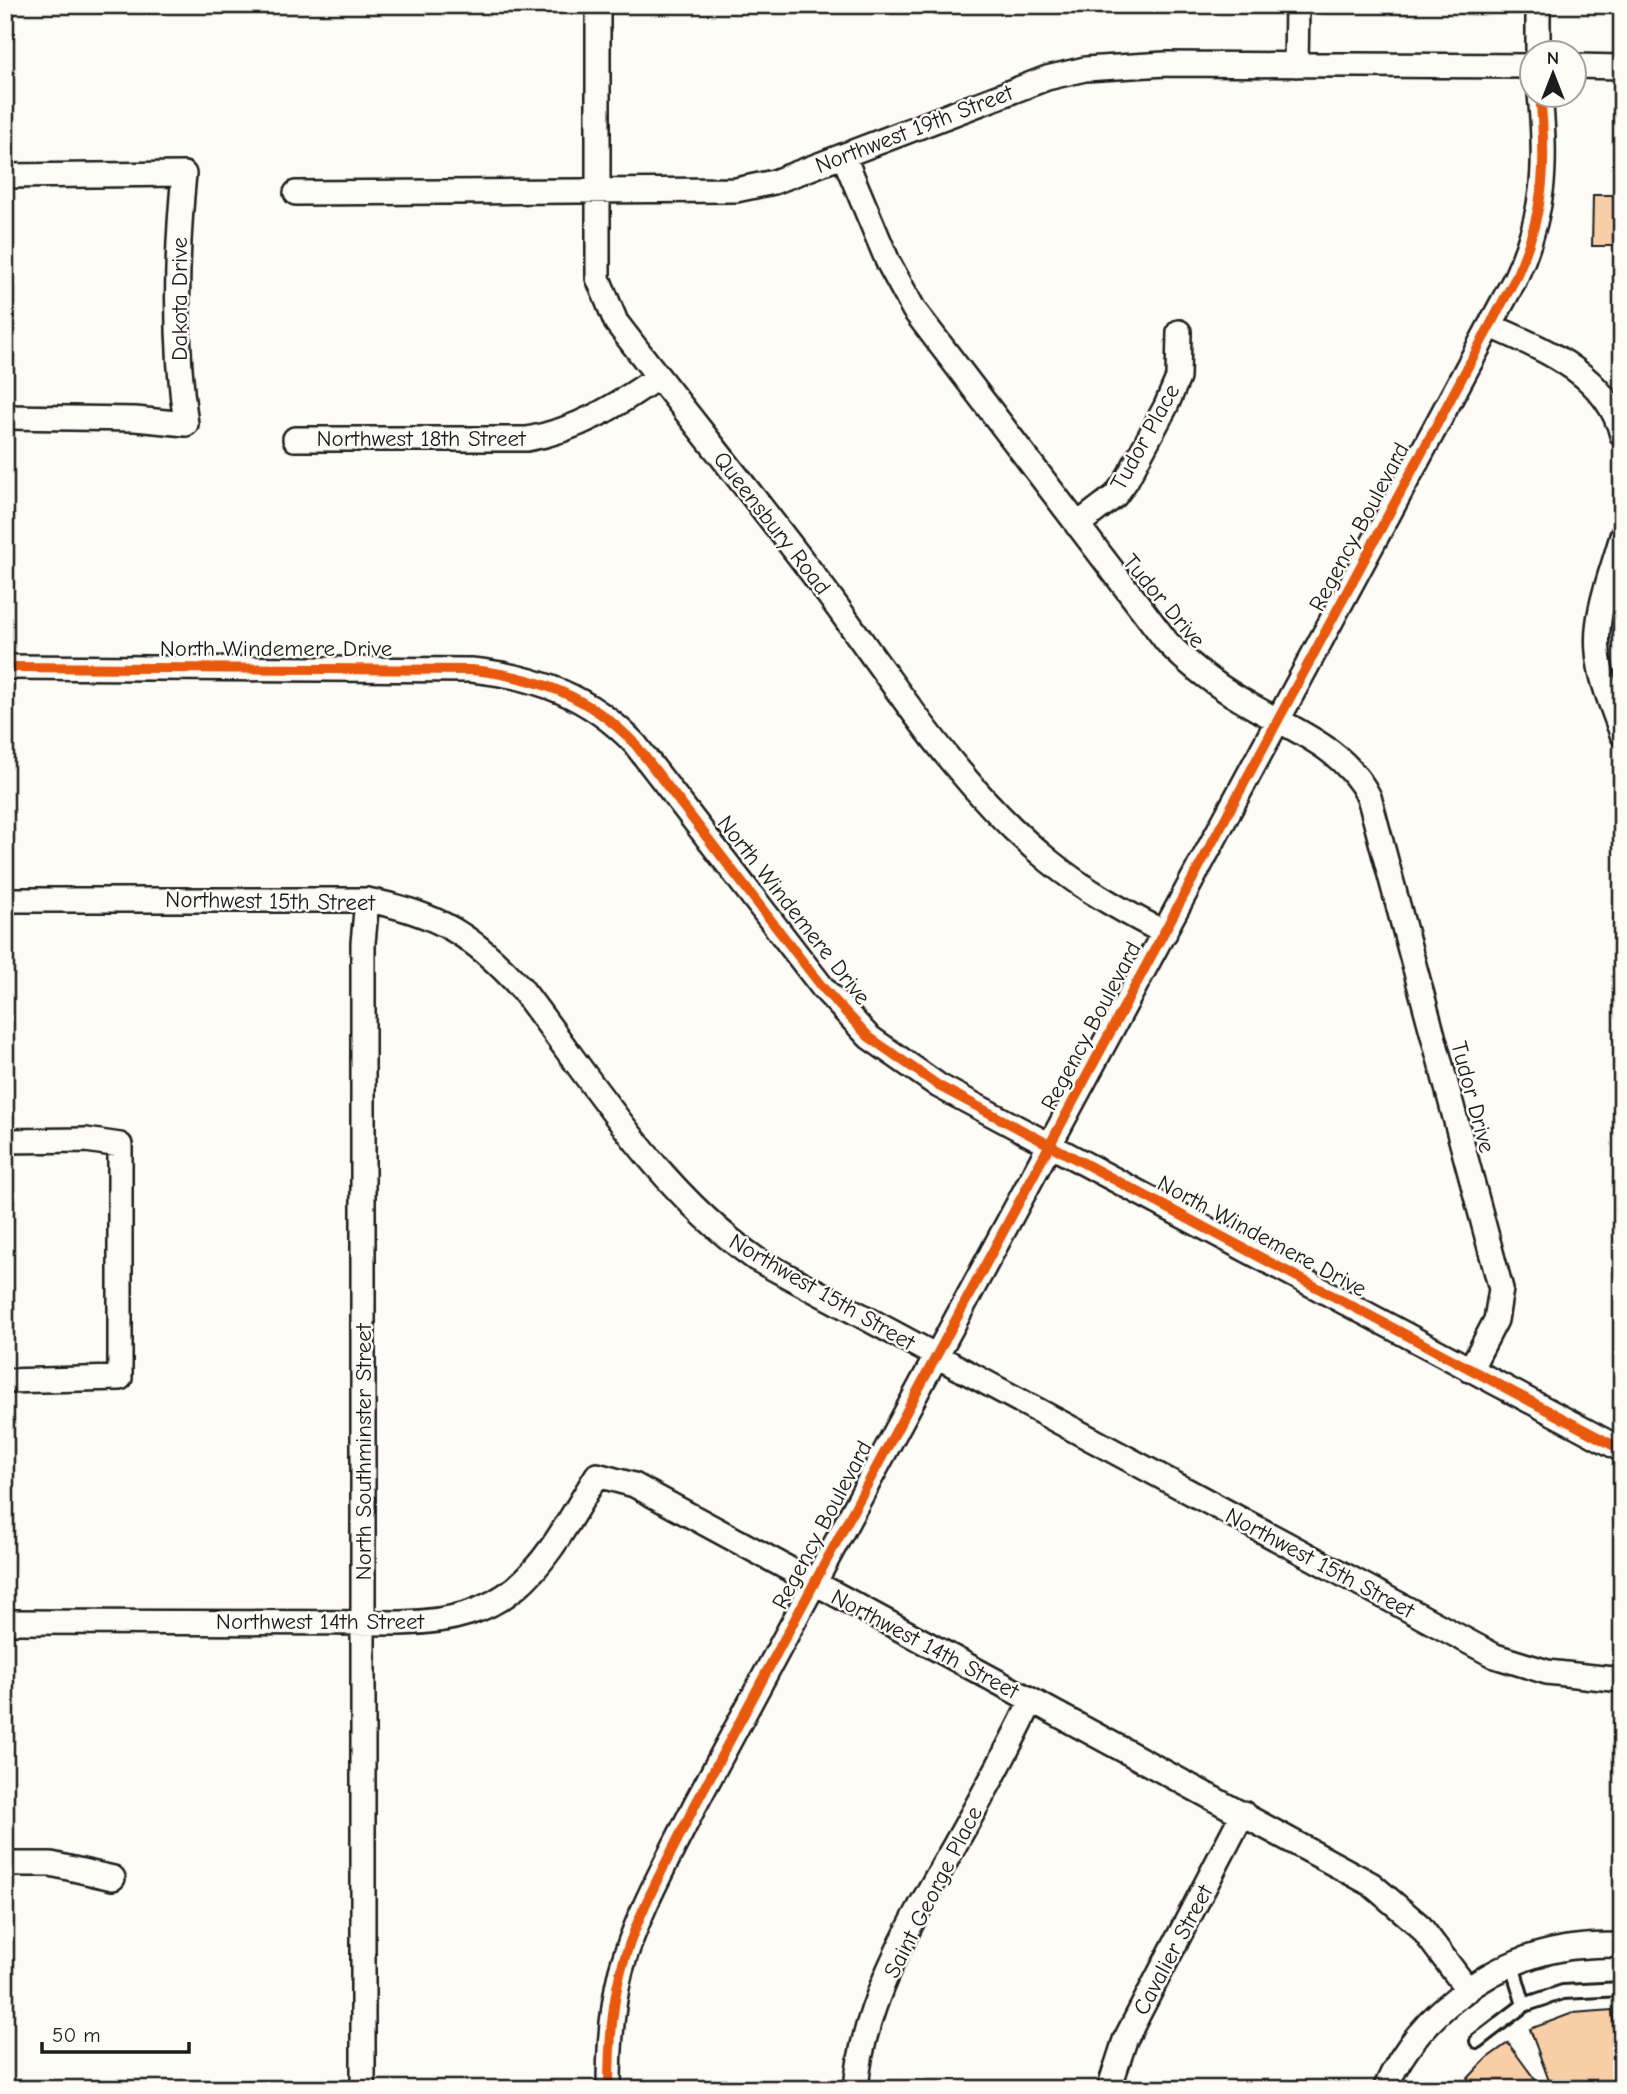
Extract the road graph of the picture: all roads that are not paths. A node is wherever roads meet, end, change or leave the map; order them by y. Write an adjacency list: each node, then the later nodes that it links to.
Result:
1 (598, 5): 13 (street, Queensbury Road)
2 (1297, 5): 5 (street)
3 (1538, 5): 4 (street)
4 (1538, 38)
5 (1296, 65): 6 (street, Northwest 19th Street); 10 (street, Northwest 19th Street)
6 (1518, 66)
7 (1588, 66): 8 (street)
8 (1622, 67)
9 (1541, 108): 14 (street, Regency Boulevard)
10 (844, 157): 13 (street, Northwest 19th Street); 20 (street, Tudor Drive)
11 (5, 176): 17 (street, Dakota Drive)
12 (296, 193): 13 (street, Northwest 19th Street)
13 (599, 193): 16 (street, Queensbury Road)
14 (1491, 326): 18 (street); 23 (street, Regency Boulevard)
15 (1179, 332): 20 (street, Tudor Place)
16 (658, 377): 19 (street, Northwest 18th Street); 27 (street, Queensbury Road)
17 (5, 417)
18 (1622, 435)
19 (295, 439)
20 (1077, 525): 23 (street, Tudor Drive)
21 (1622, 536): 24 (street)
22 (5, 667): 29 (street, North Windemere Drive)
23 (1278, 722): 27 (street, Regency Boulevard); 31 (street, Tudor Drive)
24 (1622, 734)
25 (5, 900): 26 (street, Northwest 15th Street)
26 (367, 900): 30 (street, Northwest 15th Street); 36 (street, North Southminster Street)
27 (1165, 933): 29 (street, Regency Boulevard)
28 (5, 1141): 32 (street)
29 (1051, 1146): 30 (street, Regency Boulevard); 31 (street, North Windemere Drive)
30 (936, 1356): 34 (street, Regency Boulevard); 37 (street, Northwest 15th Street)
31 (1470, 1370): 33 (street, North Windemere Drive)
32 (5, 1381)
33 (1622, 1450)
34 (814, 1584): 36 (street, Northwest 14th Street); 38 (street, Northwest 14th Street); 49 (street, Regency Boulevard)
35 (5, 1622): 36 (street, Northwest 14th Street)
36 (363, 1622): 48 (street, North Southminster Street)
37 (1622, 1679)
38 (1031, 1702): 39 (street, Northwest 14th Street); 50 (street, Saint George Place)
39 (1243, 1813): 45 (street, Northwest 14th Street); 51 (street, Cavalier Street)
40 (5, 1864): 41 (street)
41 (113, 1878)
42 (1622, 1945): 43 (street)
43 (1512, 1965): 45 (street); 46 (lane)
44 (1622, 1989): 46 (lane)
45 (1468, 1990): 52 (street)
46 (1524, 2005): 47 (lane)
47 (1476, 2041)
48 (363, 2089)
49 (609, 2089)
50 (856, 2089)
51 (1109, 2089)
52 (1385, 2089)

